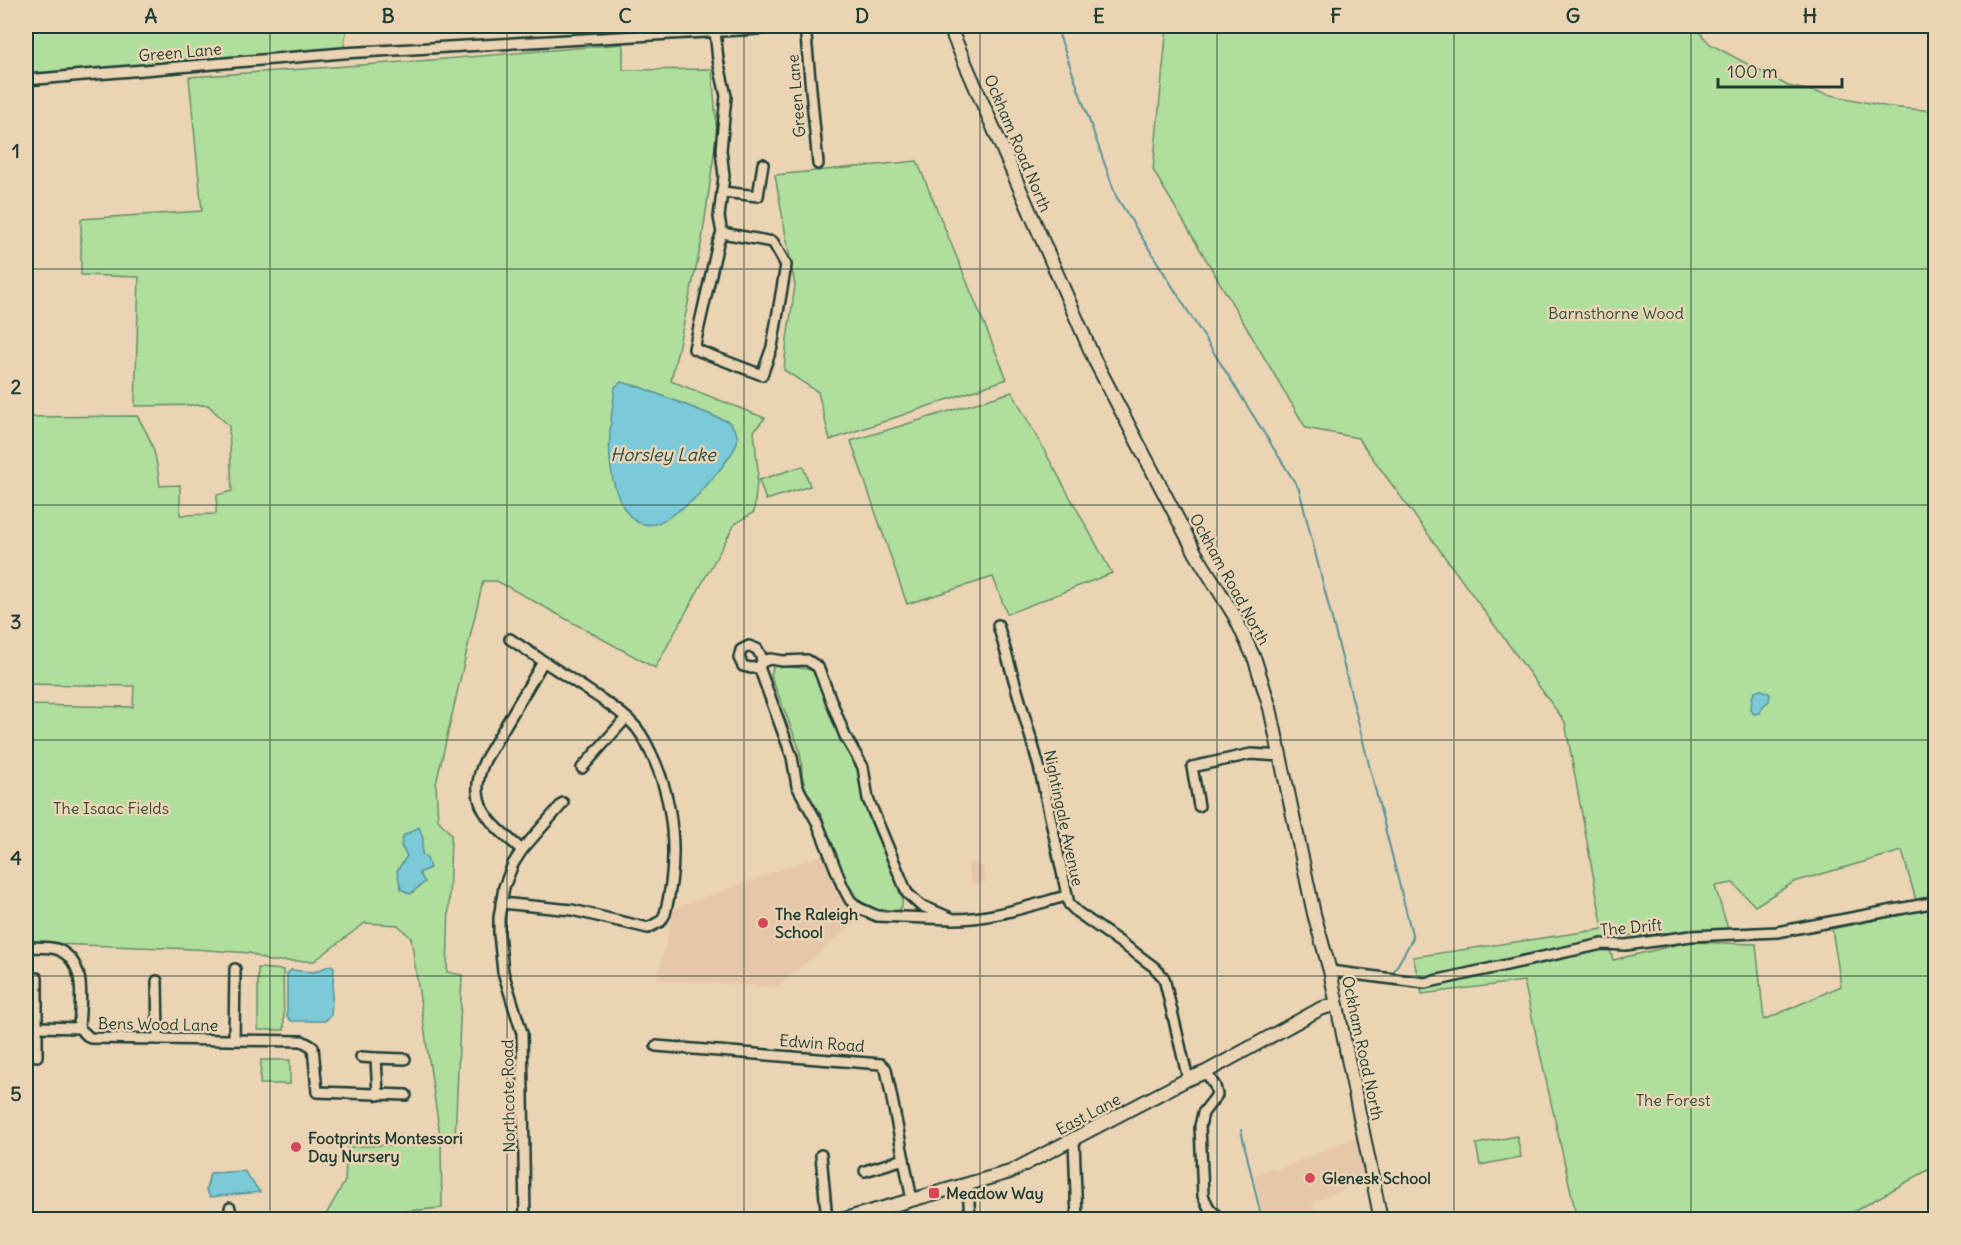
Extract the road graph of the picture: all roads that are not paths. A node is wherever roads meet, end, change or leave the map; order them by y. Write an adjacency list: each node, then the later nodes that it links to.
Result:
1 (806, 26): 3 (street, Green Lane); 6 (street, Green Lane)
2 (949, 26): 13 (main road, Ockham Road North)
3 (715, 31): 4 (street, Green Lane); 7 (street)
4 (26, 80)
5 (763, 164): 7 (street)
6 (818, 164)
7 (722, 192): 8 (street)
8 (722, 233): 8 (street)
9 (998, 625): 19 (street, Nightingale Avenue)
10 (510, 639): 11 (street)
11 (543, 662): 12 (street); 17 (street)
12 (627, 718): 14 (street); 21 (street)
13 (1281, 756): 16 (street); 26 (main road, Ockham Road North)
14 (582, 768)
15 (563, 803): 17 (street, Northcote Road)
16 (1199, 806)
17 (522, 850): 21 (street, Northcote Road)
18 (907, 893): 22 (street); 22 (street); 23 (street)
19 (1066, 896): 23 (street); 40 (street, Nightingale Avenue)
20 (1935, 902): 26 (street, The Drift)
21 (501, 903): 52 (street, Northcote Road)
22 (898, 916): 23 (street)
23 (953, 919)
24 (26, 947): 31 (street, Bens Wood Lane)
25 (236, 969): 33 (street)
26 (1330, 971): 29 (main road, Ockham Road North)
27 (37, 978): 30 (street)
28 (157, 981): 32 (street)
29 (1336, 1004): 39 (main road, East Lane); 58 (main road, Ockham Road North)
30 (38, 1027): 31 (street); 35 (street)
31 (79, 1028): 32 (street, Bens Wood Lane)
32 (158, 1039): 33 (street, Bens Wood Lane)
33 (234, 1040): 41 (street, Bens Wood Lane)
34 (656, 1046): 45 (street, Edwin Road)
35 (37, 1056)
36 (361, 1057): 37 (street)
37 (375, 1058): 38 (street); 41 (street)
38 (405, 1059)
39 (1206, 1072): 40 (main road, East Lane); 57 (street)
40 (1188, 1079): 43 (main road, East Lane)
41 (378, 1095): 42 (street)
42 (406, 1095)
43 (1074, 1140): 47 (main road, East Lane); 56 (street)
44 (820, 1155): 53 (street)
45 (904, 1159): 46 (street); 48 (street, Edwin Road)
46 (865, 1171)
47 (968, 1185): 48 (main road, East Lane); 55 (street)
48 (912, 1200): 50 (main road, East Lane)
49 (230, 1208): 51 (street)
50 (875, 1215): 54 (main road, East Lane)
51 (231, 1220)
52 (525, 1220)
53 (827, 1220)
54 (841, 1220)
55 (970, 1220)
56 (1077, 1220)
57 (1221, 1220)
58 (1381, 1220)

